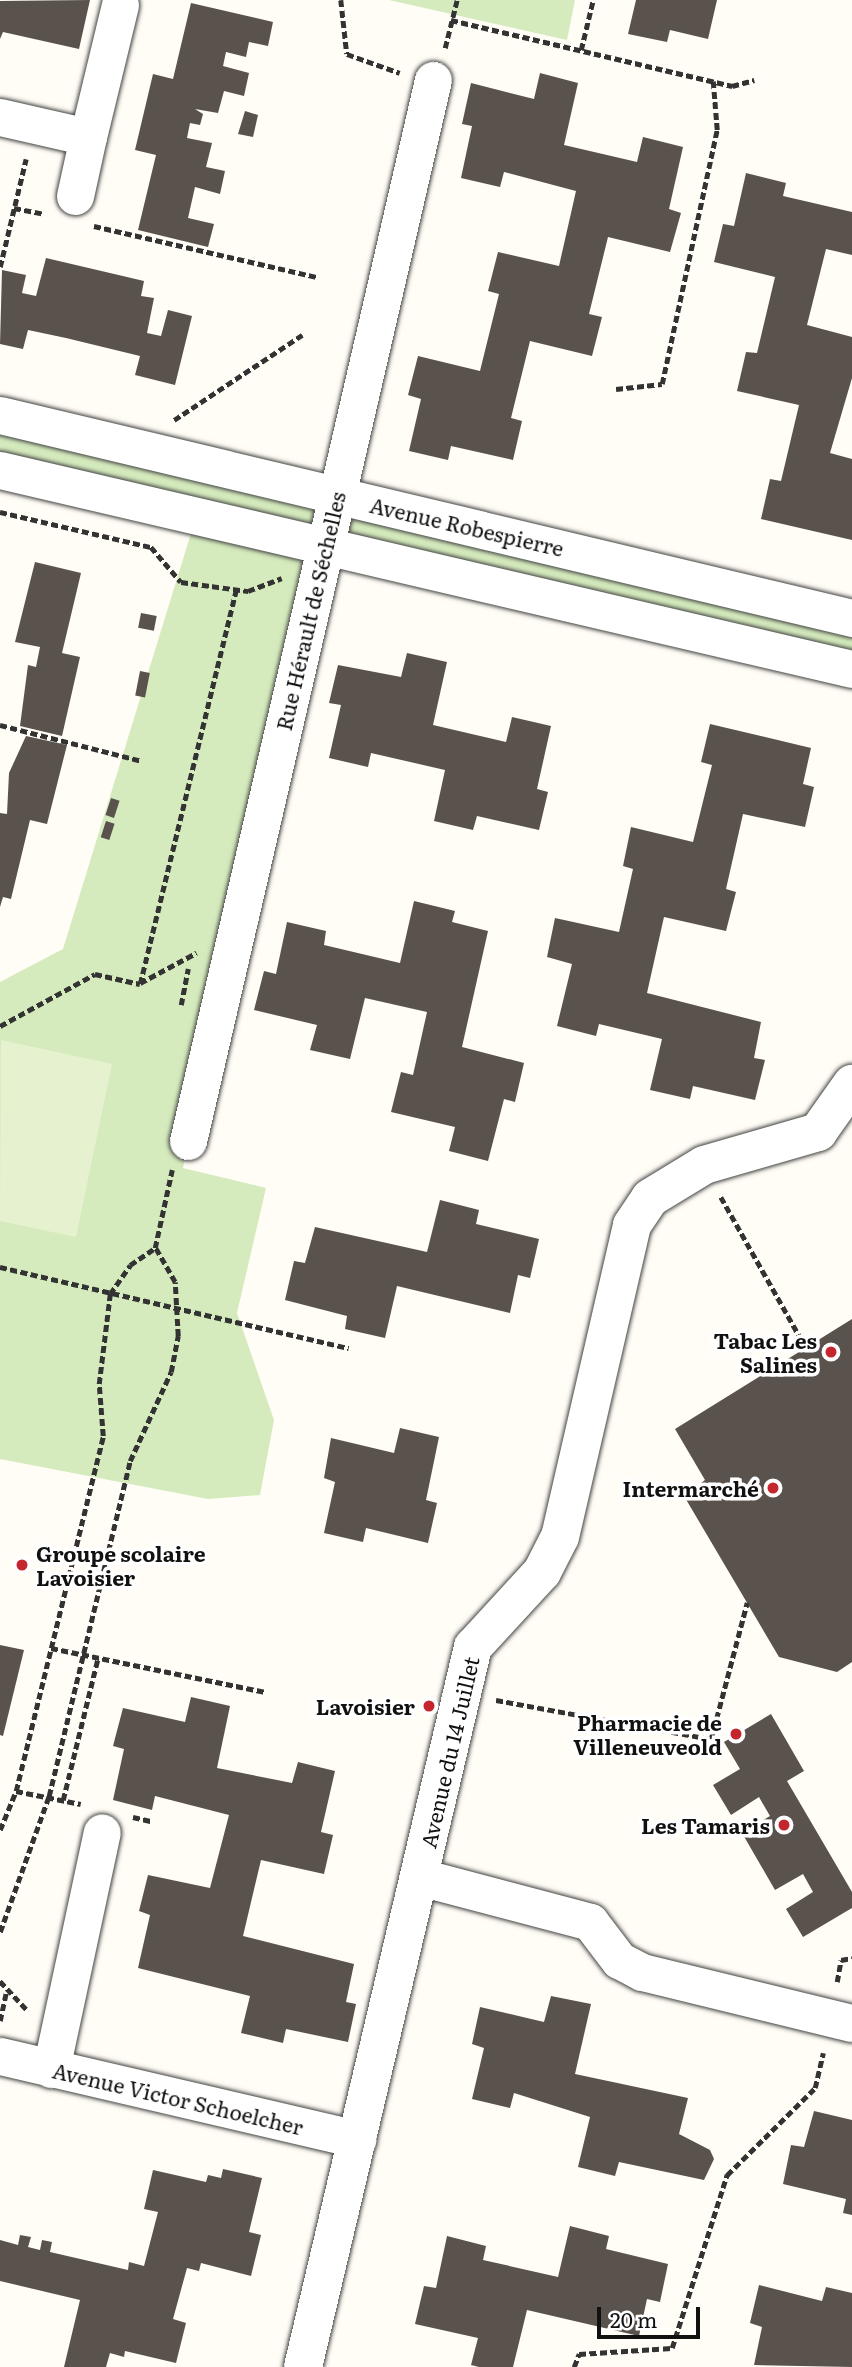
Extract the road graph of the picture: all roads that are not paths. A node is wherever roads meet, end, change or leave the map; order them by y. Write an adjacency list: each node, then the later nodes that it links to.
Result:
1 (120, 5): 4 (street)
2 (433, 80): 8 (street, Rue Hérault de Séchelles)
3 (17, 121): 4 (street)
4 (88, 137): 5 (street)
5 (70, 212)
6 (0, 415): 8 (street, Avenue Robespierre)
7 (0, 470): 9 (street)
8 (336, 496): 9 (street, Rue Hérault de Séchelles); 10 (street, Avenue Robespierre)
9 (325, 546): 11 (street); 13 (street, Rue Hérault de Séchelles)
10 (852, 618)
11 (852, 669)
12 (852, 1084): 15 (street, Avenue du 14 Juillet)
13 (181, 1149)
14 (102, 1832): 18 (street)
15 (420, 1877): 16 (street); 19 (street, Avenue du 14 Juillet)
16 (841, 2021)
17 (0, 2056): 18 (street, Avenue Victor Schoelcher)
18 (51, 2069): 19 (street, Avenue Victor Schoelcher)
19 (357, 2139): 20 (street, Avenue du 14 Juillet)
20 (303, 2367)

